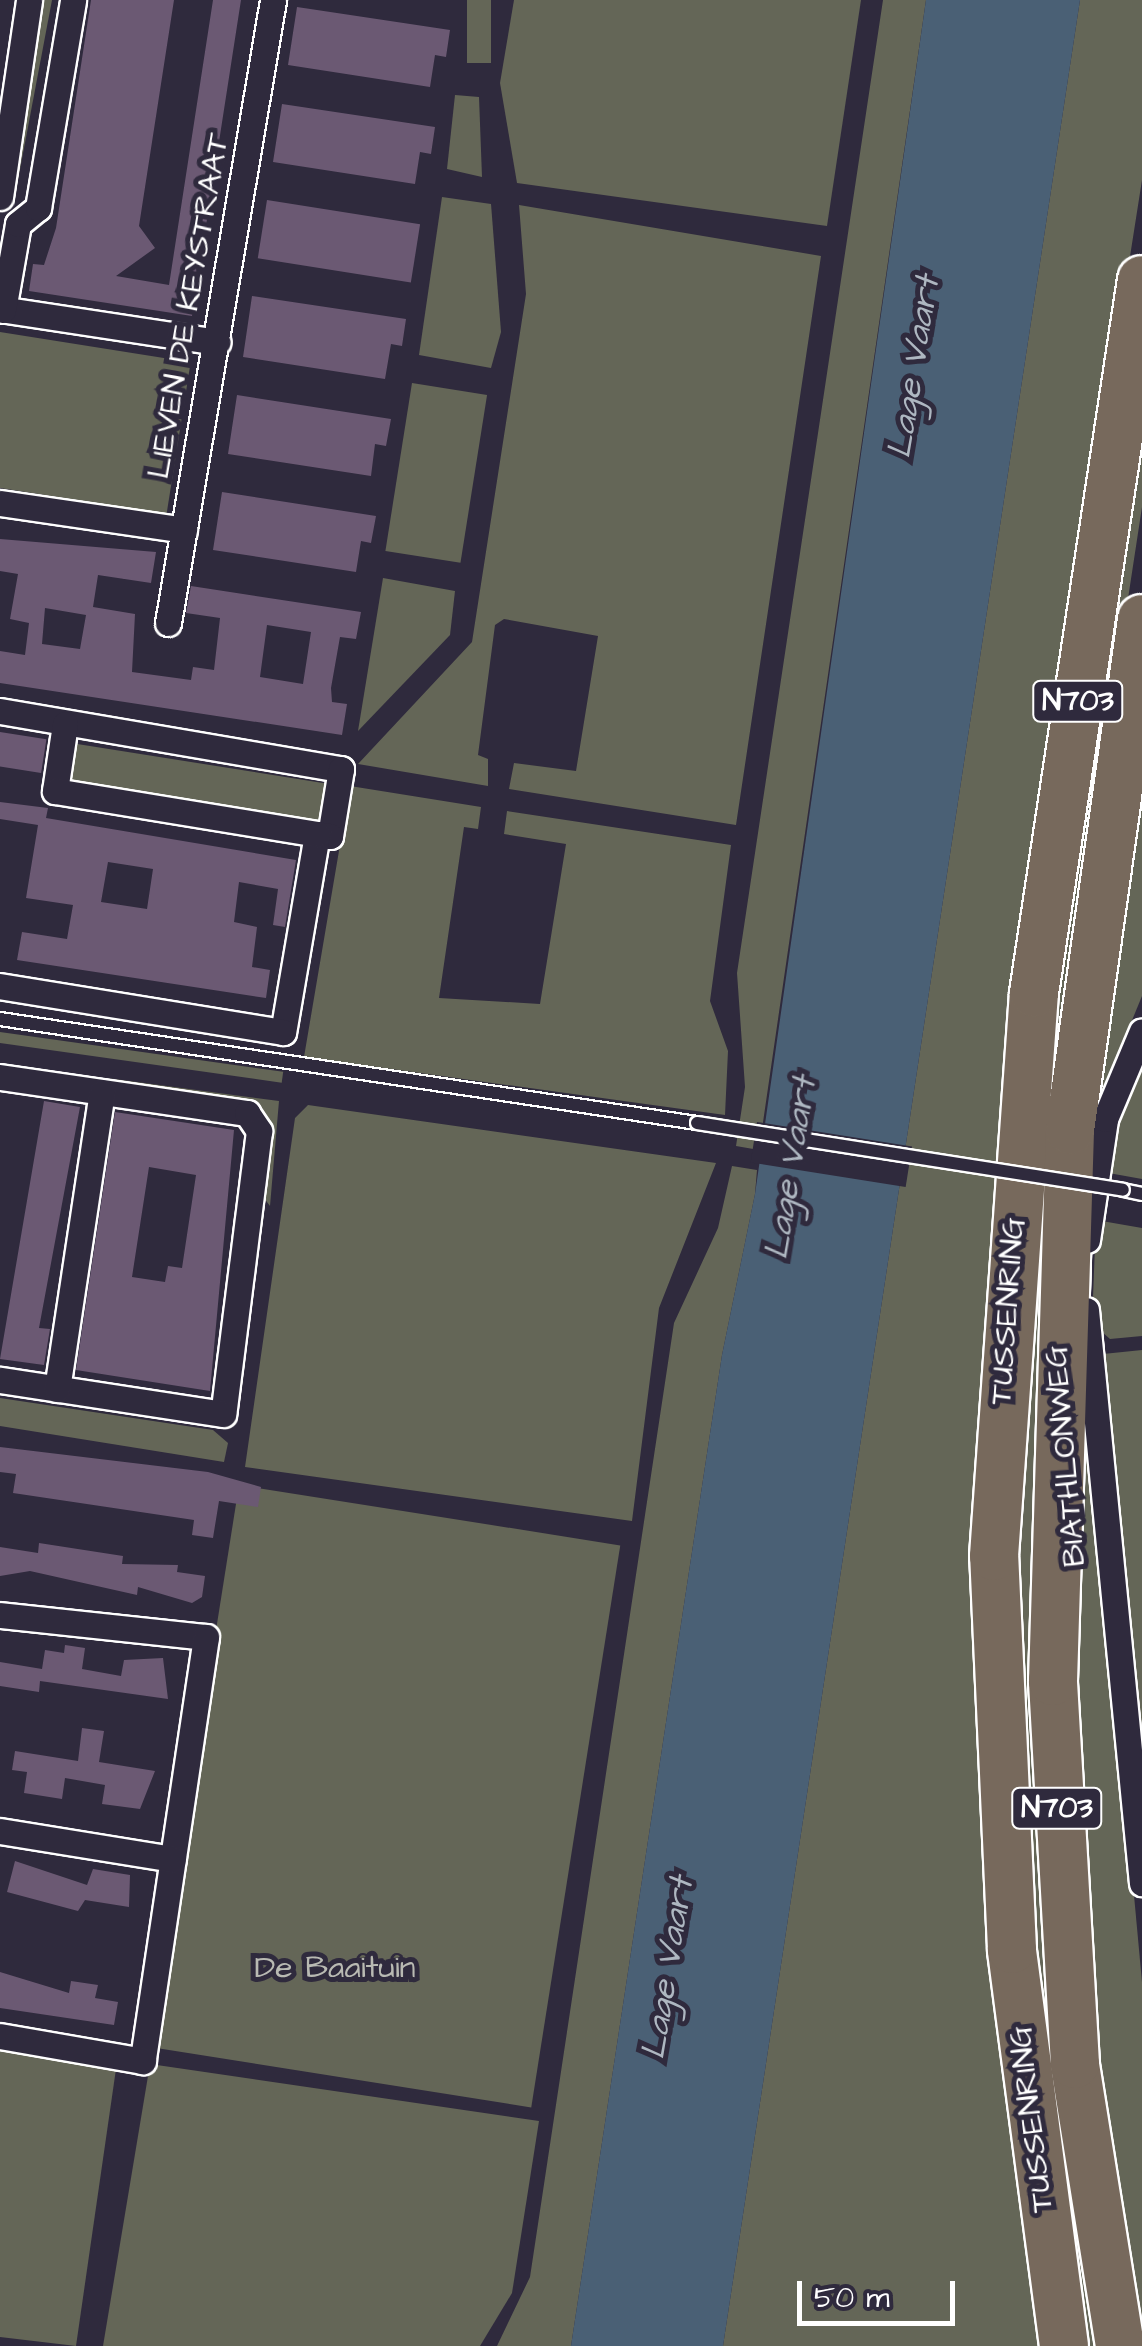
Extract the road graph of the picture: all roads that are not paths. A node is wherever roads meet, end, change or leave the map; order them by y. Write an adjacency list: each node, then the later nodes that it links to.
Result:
1 (29, 0): 4 (street)
2 (73, 0): 5 (street)
3 (272, 0): 8 (street, LIEVEN DE KEYSTRAAT)
4 (0, 199): 5 (street)
5 (18, 224): 7 (street)
6 (1142, 280): 29 (highway, TUSSENRING / N703)
7 (2, 309): 8 (street)
8 (218, 342): 10 (street, LIEVEN DE KEYSTRAAT)
9 (0, 502): 10 (street)
10 (184, 530): 12 (street, LIEVEN DE KEYSTRAAT)
11 (1142, 619): 30 (highway, TUSSENRING / N703)
12 (168, 623)
13 (0, 711): 14 (street)
14 (66, 724): 15 (street); 15 (street)
15 (318, 834): 16 (street)
16 (0, 986)
17 (0, 1018): 21 (lane, bridge)
18 (1142, 1031): 27 (street, BIATHLONWEG)
19 (0, 1077): 20 (street)
20 (102, 1092): 23 (street); 23 (street)
21 (1142, 1194)
22 (0, 1380): 23 (street)
23 (57, 1388)
24 (0, 1615): 26 (street)
25 (0, 1831): 26 (street)
26 (173, 1859): 28 (street)
27 (1142, 1882)
28 (0, 2036)
29 (1064, 2346)
30 (1120, 2346)

